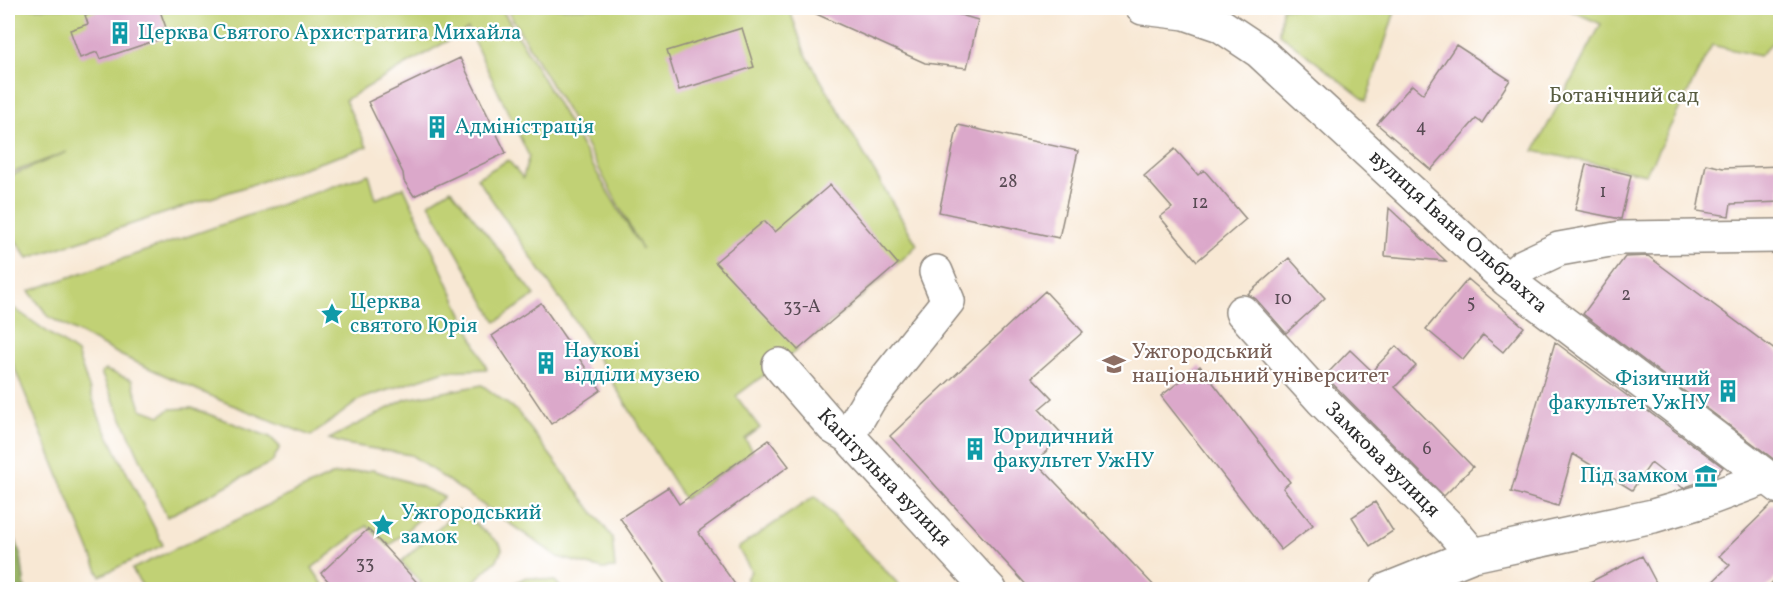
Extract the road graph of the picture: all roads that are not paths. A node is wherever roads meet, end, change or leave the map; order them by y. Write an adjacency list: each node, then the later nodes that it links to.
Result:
1 (1143, 8): 4 (street, вулиця Івана Ольбрахта)
2 (1780, 236): 4 (street)
3 (936, 272): 7 (street)
4 (1507, 280): 8 (street, вулиця Івана Ольбрахта)
5 (1242, 312): 9 (street, Замкова вулиця)
6 (779, 365): 7 (street, Капітульна вулиця)
7 (841, 432): 10 (street, Капітульна вулиця)
8 (1774, 482): 9 (street)
9 (1473, 555): 11 (street)
10 (990, 590)
11 (1386, 590)

